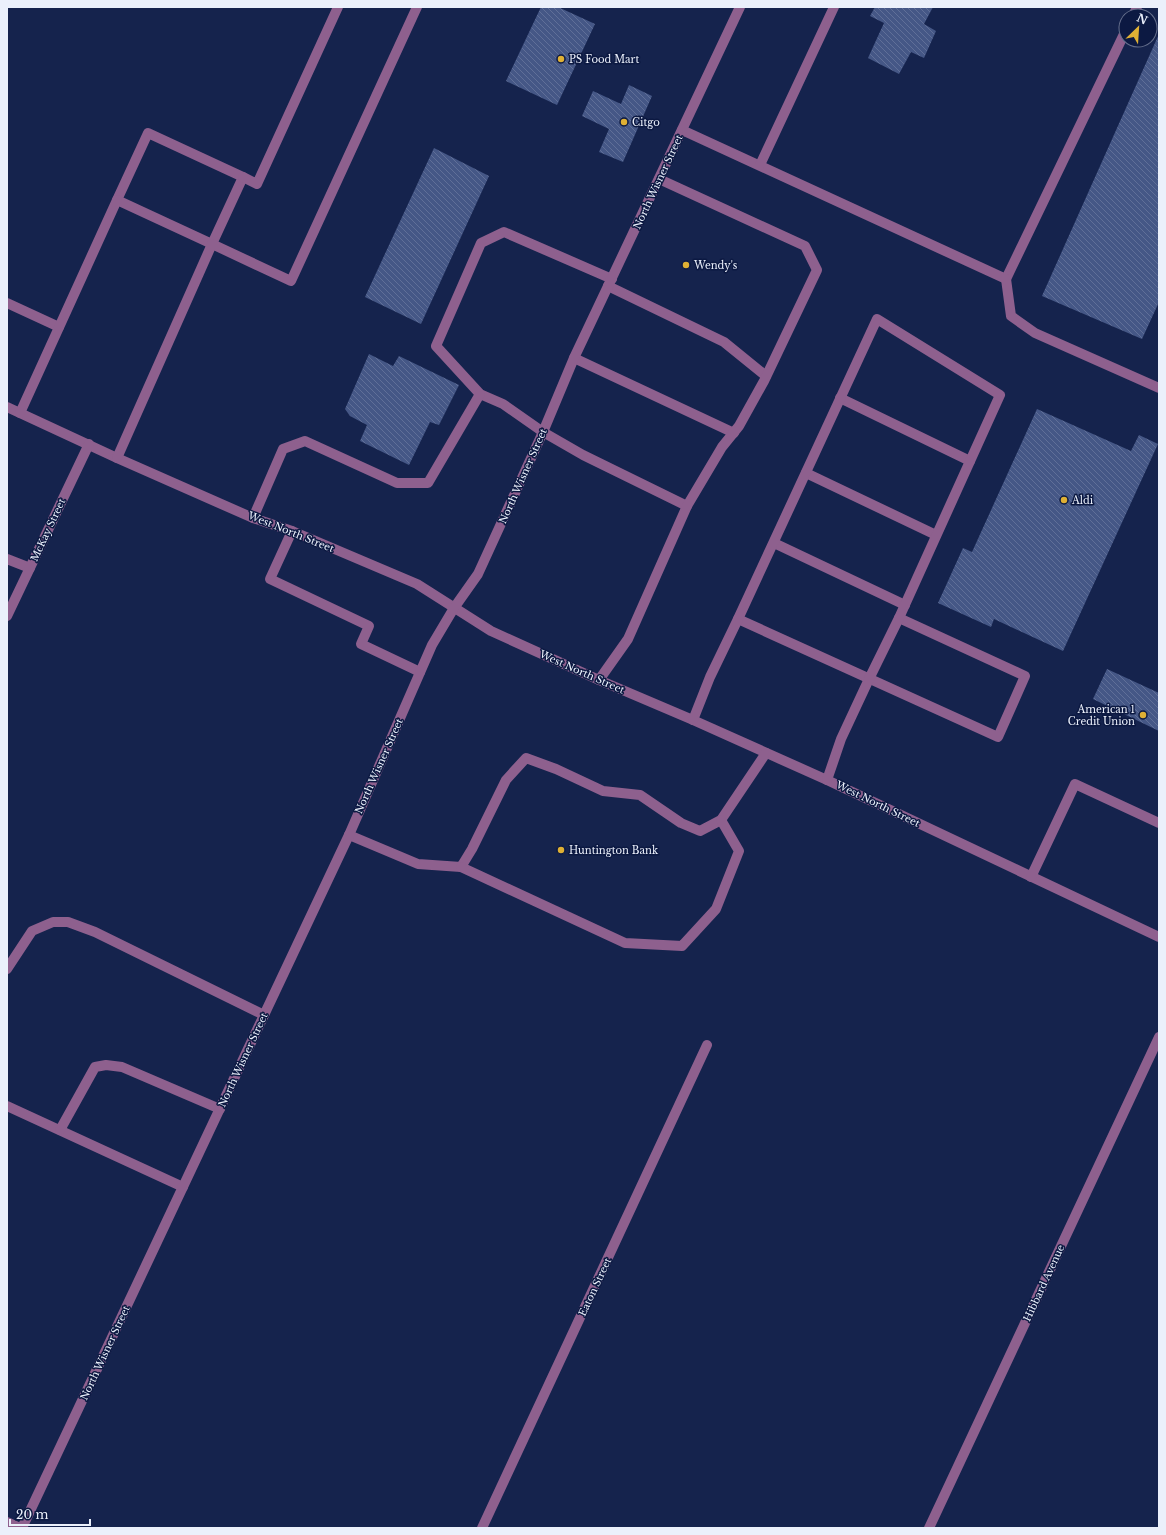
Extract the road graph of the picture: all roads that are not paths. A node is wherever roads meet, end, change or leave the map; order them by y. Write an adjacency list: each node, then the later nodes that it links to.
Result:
1 (338, 7): 8 (street)
2 (417, 7): 11 (street)
3 (740, 7): 6 (street, North Wisner Street)
4 (834, 7): 7 (street)
5 (1118, 47): 12 (street)
6 (682, 130): 7 (street); 9 (street, North Wisner Street)
7 (760, 165): 12 (street)
8 (243, 177): 10 (street); 11 (street)
9 (659, 179): 13 (street, North Wisner Street); 17 (street)
10 (117, 200): 11 (street); 15 (street)
11 (212, 244): 26 (street)
12 (1006, 279): 18 (street)
13 (610, 283): 16 (street, North Wisner Street); 17 (street); 19 (street)
14 (7, 303): 15 (street)
15 (60, 327): 22 (street)
16 (574, 358): 23 (street, North Wisner Street); 24 (street)
17 (766, 376): 24 (street)
18 (1159, 388)
19 (480, 394): 23 (street); 30 (street)
20 (840, 398): 27 (street); 27 (street); 28 (street)
21 (7, 407): 22 (street, West North Street)
22 (20, 413): 25 (street, West North Street)
23 (543, 432): 29 (street); 37 (street, North Wisner Street)
24 (734, 433): 29 (street)
25 (88, 444): 26 (street, West North Street); 35 (street, McKay Street)
26 (117, 458): 30 (street, West North Street)
27 (970, 461): 32 (street)
28 (806, 473): 32 (street); 33 (street)
29 (686, 506): 43 (street)
30 (254, 518): 31 (street, West North Street)
31 (292, 531): 37 (street, West North Street); 41 (street)
32 (936, 536): 36 (street)
33 (774, 543): 36 (street); 40 (street)
34 (7, 559): 35 (street)
35 (30, 568): 38 (street, McKay Street)
36 (905, 605): 39 (street)
37 (454, 608): 41 (street, North Wisner Street); 43 (street, West North Street)
38 (7, 616)
39 (899, 618): 42 (street); 42 (street)
40 (738, 619): 42 (street); 44 (street)
41 (420, 672): 49 (street, North Wisner Street)
42 (869, 679): 46 (street)
43 (599, 680): 44 (street, West North Street)
44 (693, 720): 45 (street, West North Street)
45 (766, 753): 46 (street, West North Street); 47 (street)
46 (827, 780): 51 (street, West North Street)
47 (721, 820): 50 (street); 50 (street)
48 (1159, 823): 51 (street)
49 (349, 835): 50 (street); 54 (street, North Wisner Street)
50 (461, 867)
51 (1031, 877): 52 (street, West North Street)
52 (1159, 937)
53 (7, 969): 54 (street)
54 (264, 1015): 58 (street, North Wisner Street)
55 (1159, 1037): 64 (street, Hibbard Avenue)
56 (707, 1045): 63 (street, Eaton Street)
57 (7, 1106): 59 (street)
58 (220, 1109): 59 (street); 60 (street, North Wisner Street)
59 (60, 1130): 60 (street)
60 (183, 1188): 62 (street, North Wisner Street)
61 (7, 1522): 62 (street)
62 (21, 1528)
63 (482, 1528)
64 (928, 1528)

